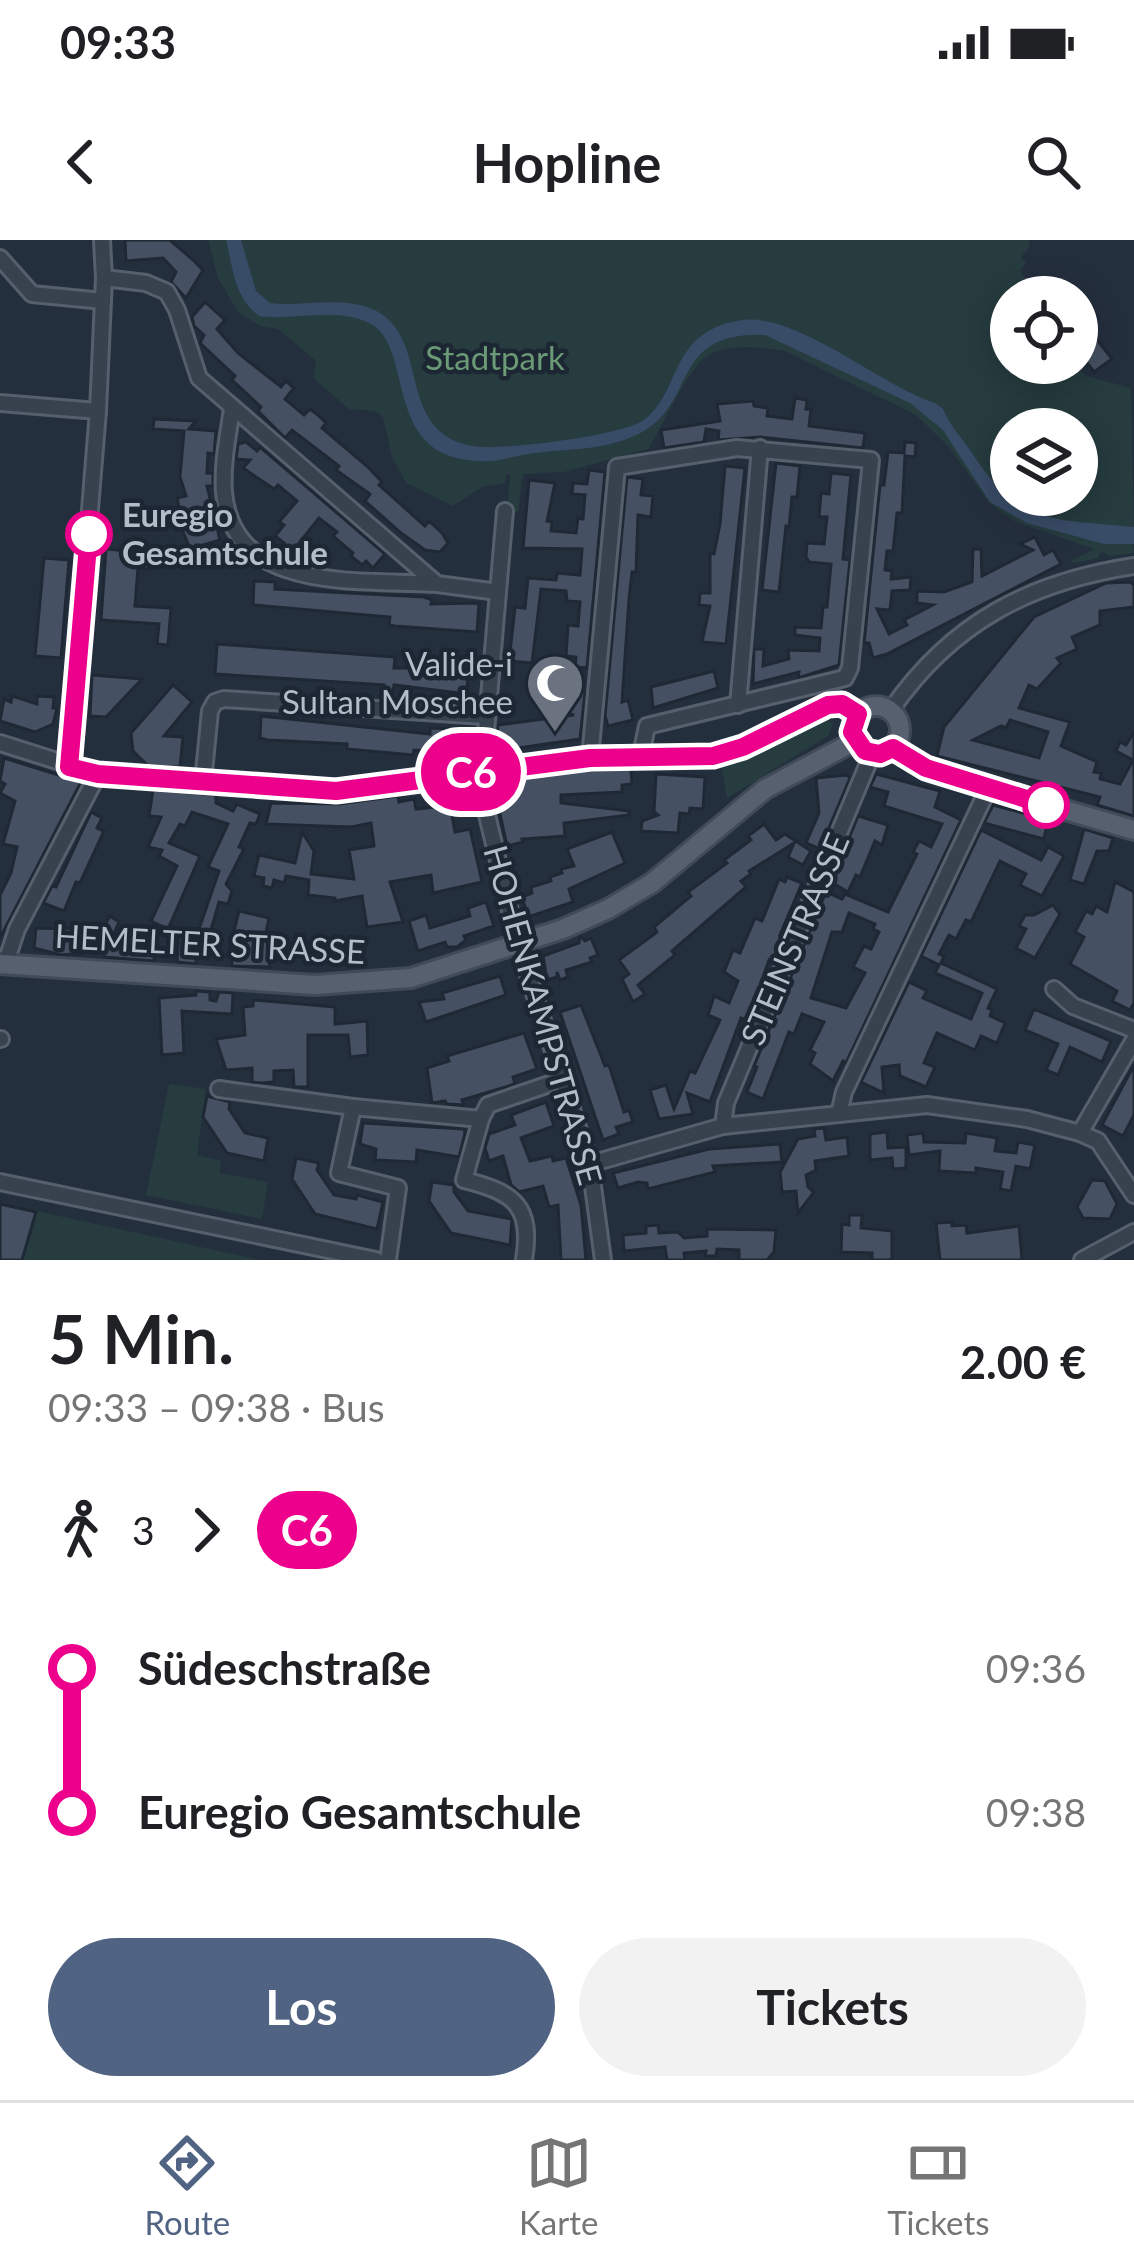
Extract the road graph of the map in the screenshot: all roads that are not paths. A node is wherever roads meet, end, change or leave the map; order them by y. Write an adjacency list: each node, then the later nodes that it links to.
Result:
1 (101, 240): 3 (street)
2 (0, 258): 4 (street)
3 (104, 278): 4 (street); 6 (street)
4 (103, 301): 7 (street)
5 (0, 403): 7 (street)
6 (232, 409): 11 (street); 11 (street)
7 (98, 411): 23 (street)
8 (760, 448): 13 (street); 13 (street); 22 (street)
9 (505, 511): 12 (street, HOHENKAMPSTRASSE)
10 (1134, 566): 14 (street)
11 (437, 584): 12 (street)
12 (498, 592): 16 (street, HOHENKAMPSTRASSE)
13 (738, 705): 21 (street)
14 (891, 710): 15 (main road); 19 (main road)
15 (858, 714): 17 (main road); 21 (street)
16 (485, 716): 24 (street, HOHENKAMPSTRASSE); 26 (street)
17 (855, 741): 20 (main road); 29 (main road, HEMELTER STRASSE)
18 (0, 743): 23 (street)
19 (893, 748): 20 (main road); 27 (main road)
20 (872, 754): 39 (street, STEINSTRASSE)
21 (641, 755): 22 (street)
22 (590, 758): 24 (street)
23 (69, 767): 25 (street)
24 (480, 770): 26 (street); 29 (street, HOHENKAMPSTRASSE)
25 (98, 774): 26 (street); 30 (street)
26 (202, 782)
27 (988, 789): 28 (main road); 37 (street)
28 (1134, 830)
29 (518, 944): 30 (main road, HEMELTER STRASSE); 34 (street, HOHENKAMPSTRASSE)
30 (3, 964)
31 (1054, 989): 32 (street)
32 (1134, 1030)
33 (1134, 1040): 40 (street)
34 (560, 1080): 38 (street); 41 (street, HOHENKAMPSTRASSE)
35 (219, 1089): 36 (street)
36 (353, 1107): 38 (street); 46 (street)
37 (839, 1114): 39 (street); 40 (street)
38 (481, 1119): 47 (street)
39 (723, 1126): 41 (street)
40 (1080, 1133): 43 (street)
41 (590, 1164): 48 (street, HOHENKAMPSTRASSE)
42 (0, 1182): 45 (street)
43 (1134, 1195)
44 (1134, 1232): 49 (street)
45 (376, 1260)
46 (388, 1260)
47 (524, 1260)
48 (603, 1260)
49 (1082, 1260)

